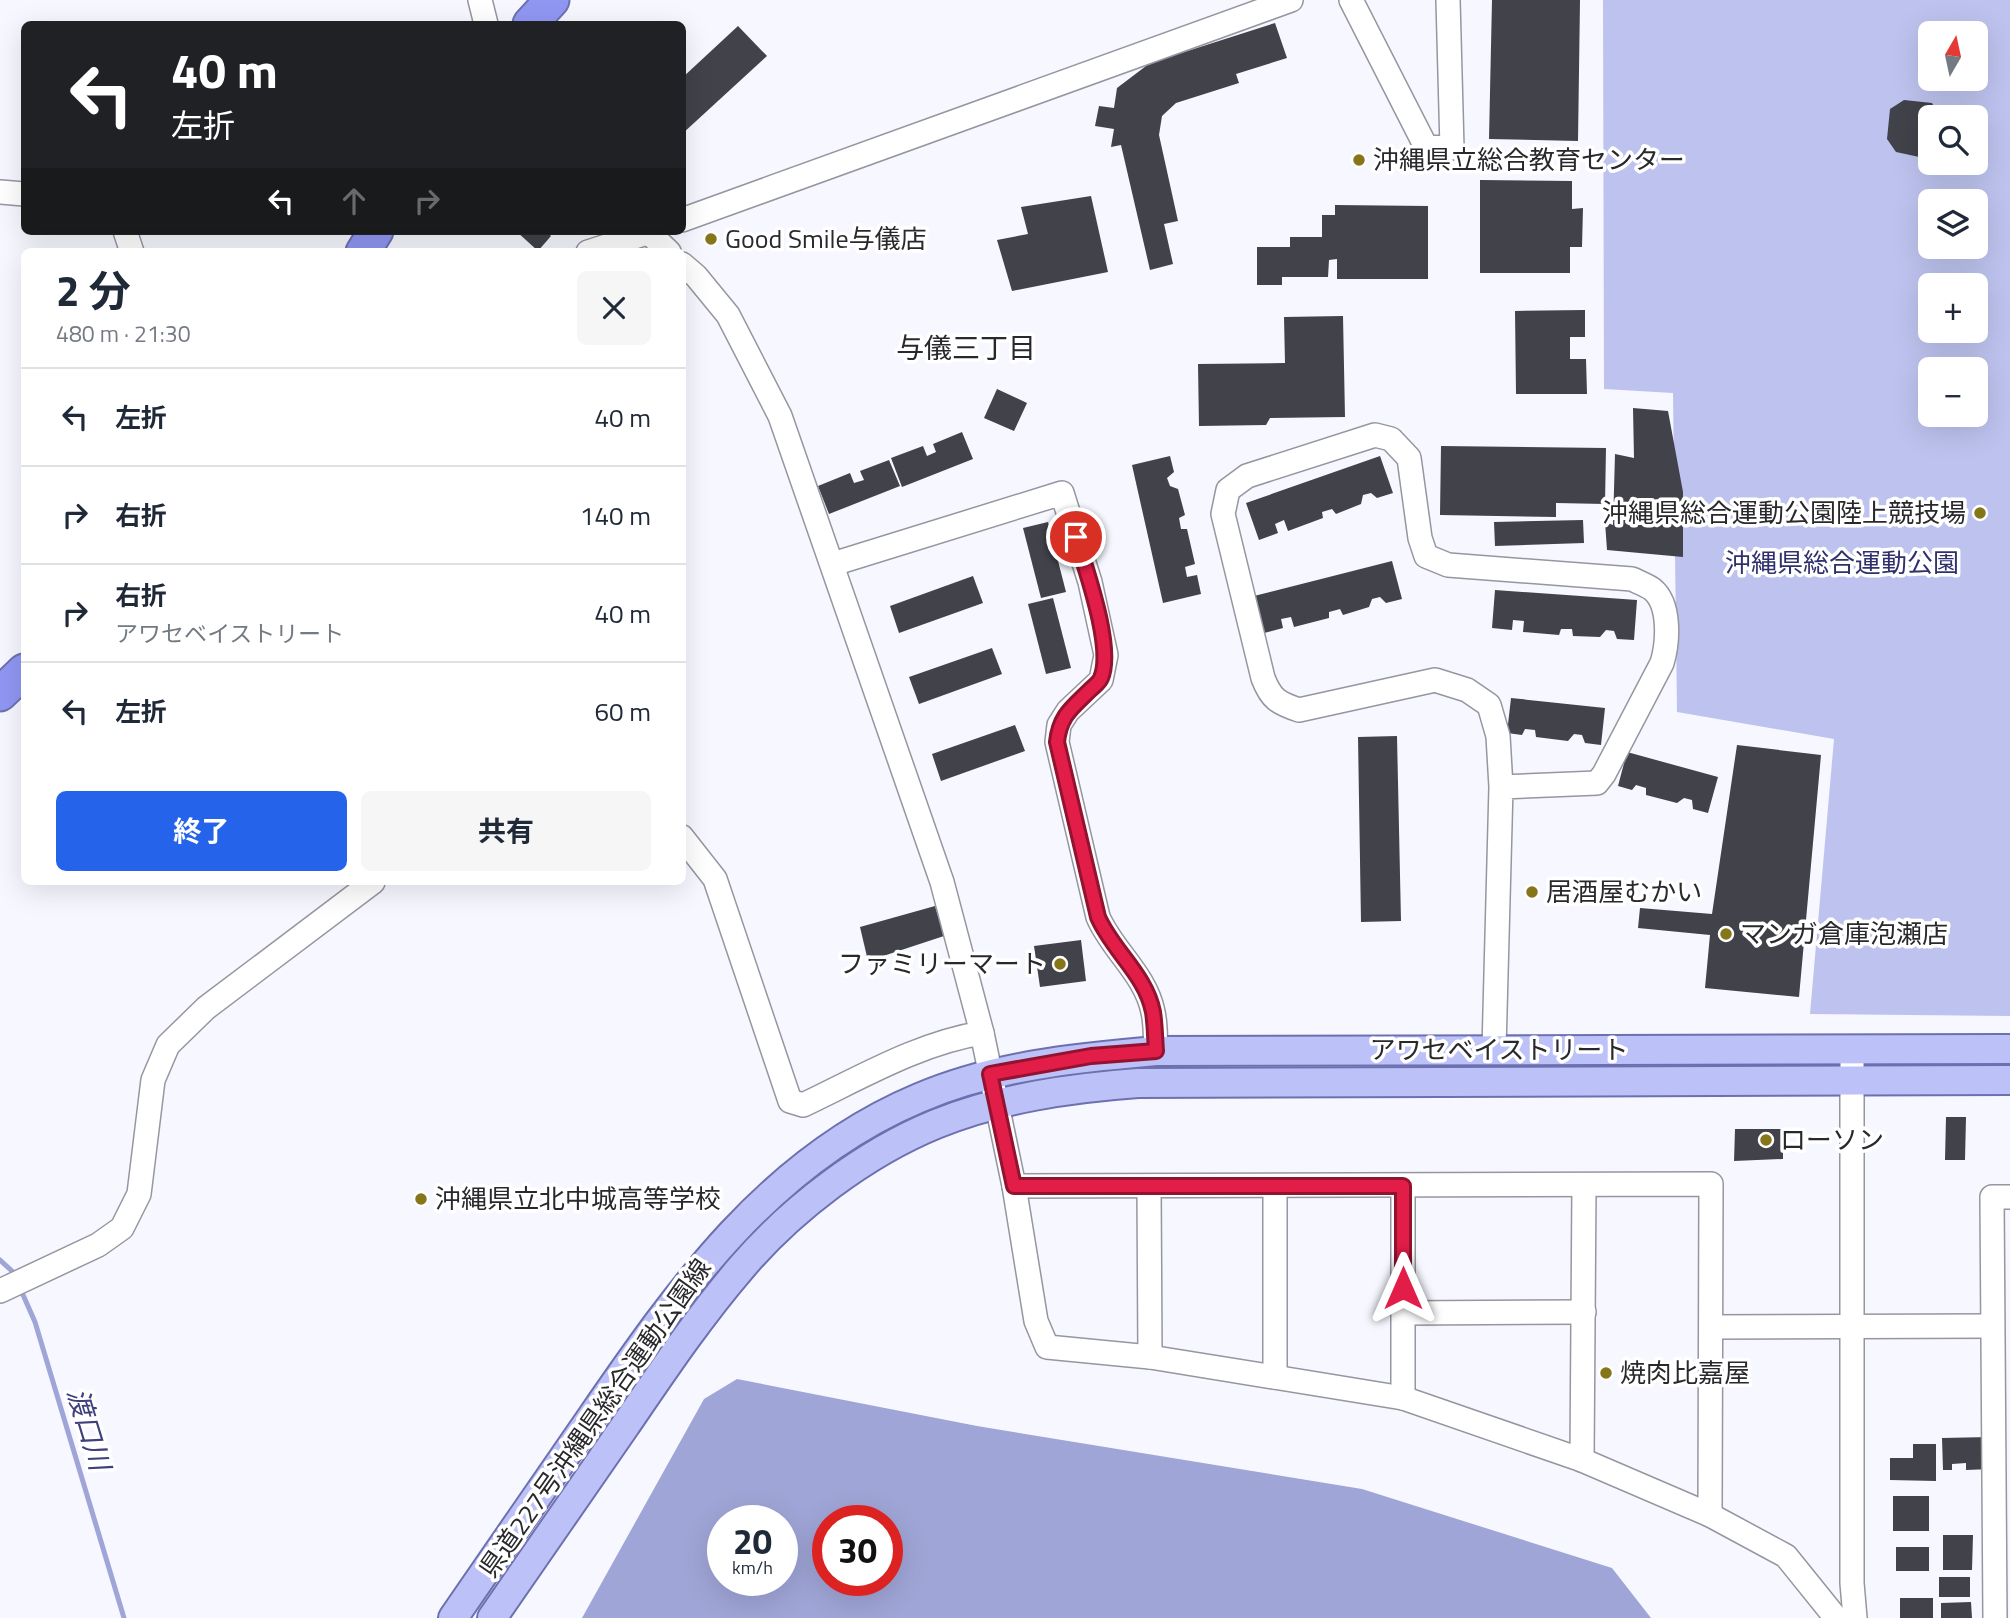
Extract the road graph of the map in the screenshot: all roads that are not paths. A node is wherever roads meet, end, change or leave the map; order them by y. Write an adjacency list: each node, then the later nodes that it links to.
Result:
1 (480, 0): 6 (street)
2 (552, 0): 7 (highway)
3 (1291, 0): 10 (street)
4 (1351, 0): 5 (street)
5 (1448, 0)
6 (485, 21)
7 (533, 21)
8 (0, 192): 9 (street)
9 (21, 194)
10 (686, 219)
11 (640, 235): 13 (street)
12 (652, 235): 14 (street)
13 (601, 248)
14 (665, 248)
15 (686, 268): 16 (street)
16 (833, 564): 22 (street); 26 (street)
17 (21, 674): 18 (highway)
18 (0, 694)
19 (1501, 788): 19 (street); 23 (street)
20 (686, 842): 22 (street)
21 (369, 885): 37 (street)
22 (982, 1032): 27 (street)
23 (1494, 1049): 25 (main road, アワセベイストリート); 26 (main road, アワセベイストリート)
24 (2010, 1049): 25 (main road, アワセベイストリート)
25 (1852, 1050): 29 (street)
26 (1156, 1051): 27 (main road, アワセベイストリート)
27 (990, 1074): 30 (street); 51 (main road, 県道227号沖縄県総合運動公園線)
28 (2010, 1080): 29 (main road, アワセベイストリート)
29 (1852, 1081): 30 (main road, アワセベイストリート); 40 (street)
30 (996, 1104): 32 (street); 52 (main road, 県道227号沖縄県総合運動公園線)
31 (1584, 1185): 34 (street); 38 (street); 42 (street)
32 (1014, 1186): 33 (street); 43 (street)
33 (1149, 1186): 35 (street); 43 (street)
34 (1403, 1186): 35 (street); 39 (street)
35 (1275, 1187): 44 (street)
36 (2010, 1197): 41 (street)
37 (0, 1291)
38 (1584, 1312): 39 (street); 46 (street)
39 (1403, 1313): 45 (street)
40 (1853, 1326): 41 (street); 42 (street); 49 (street)
41 (1992, 1326): 48 (street)
42 (1711, 1327): 47 (street)
43 (1150, 1357): 44 (street)
44 (1275, 1377): 45 (street)
45 (1404, 1398): 46 (street)
46 (1582, 1460): 47 (street)
47 (1710, 1515): 50 (street)
48 (2002, 1560): 55 (street)
49 (1852, 1583): 50 (street); 54 (street)
50 (1813, 1590): 53 (street)
51 (453, 1618)
52 (492, 1618)
53 (1836, 1618)
54 (1855, 1618)
55 (1996, 1618)

